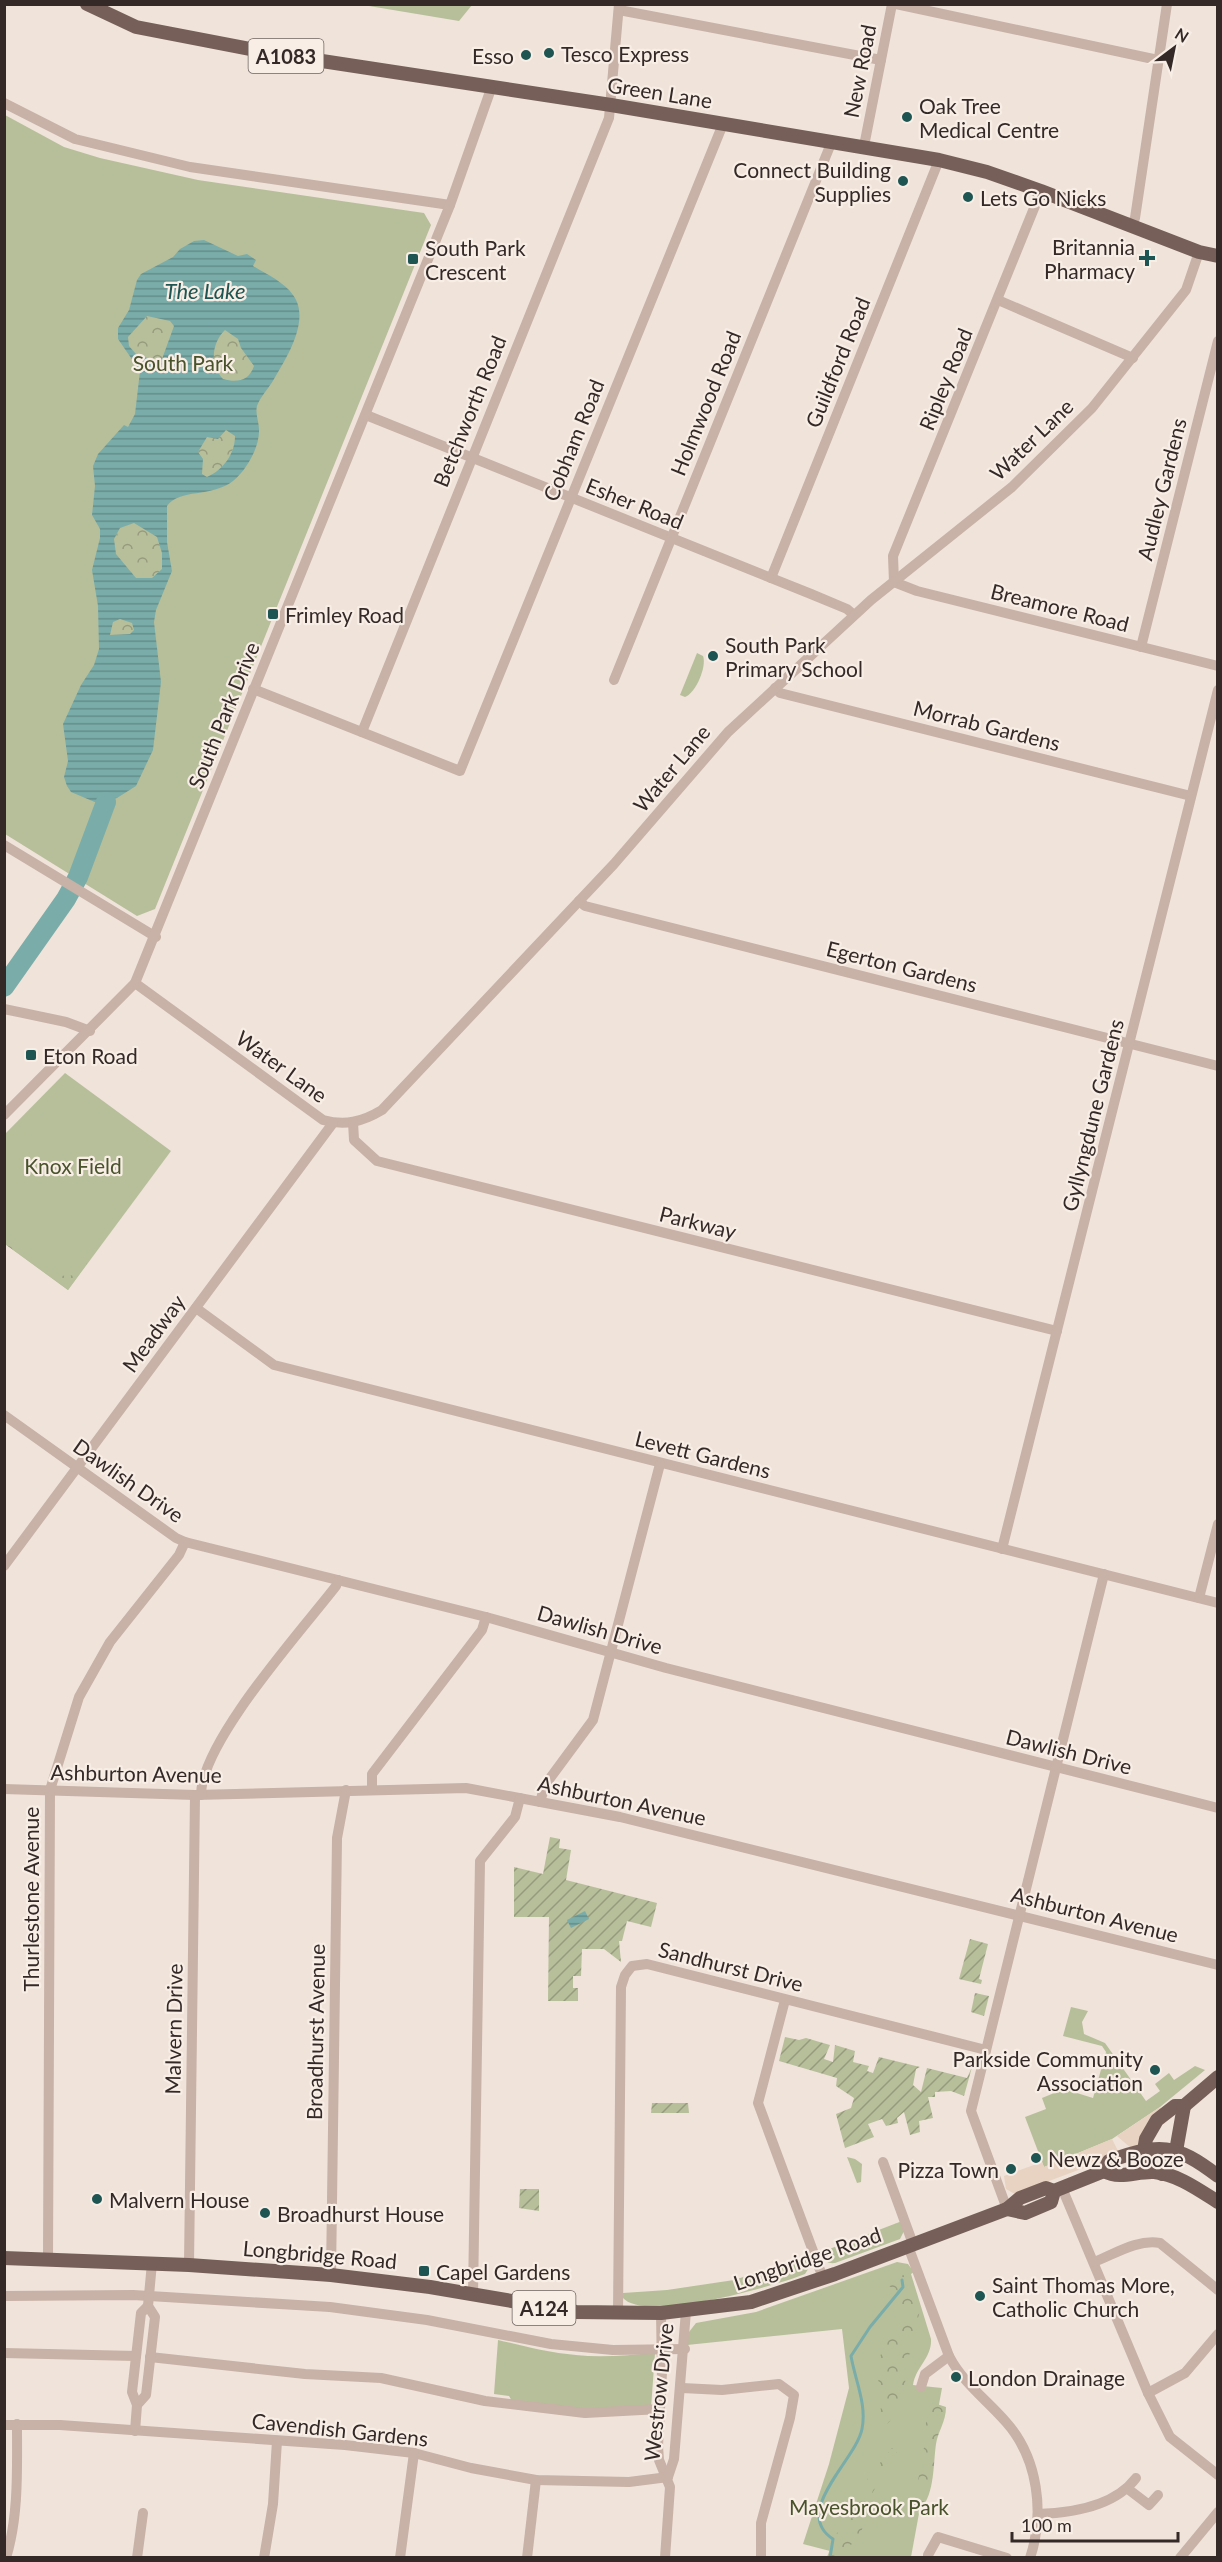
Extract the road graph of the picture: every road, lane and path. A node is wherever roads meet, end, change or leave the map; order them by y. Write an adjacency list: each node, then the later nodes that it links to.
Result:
1 (87, 4): 7 (main road, Green Lane / A1083)
2 (894, 4): 5 (street, New Road); 6 (street)
3 (1167, 4): 6 (street)
4 (619, 7): 5 (street); 9 (street, Betchworth Road)
5 (881, 60): 12 (street, New Road)
6 (1158, 60): 16 (street)
7 (492, 86): 9 (main road, Green Lane / A1083); 15 (street, South Park Drive)
8 (4, 103): 15 (street)
9 (611, 105): 10 (main road, Green Lane / A1083); 23 (street, Betchworth Road)
10 (723, 124): 11 (main road, Green Lane / A1083); 24 (street, Cobham Road)
11 (832, 141): 12 (main road, Green Lane / A1083); 25 (street, Holmwood Road)
12 (864, 146): 13 (main road, Green Lane / A1083)
13 (939, 160): 14 (main road, Green Lane / A1083); 26 (street, Guildford Road)
14 (1041, 191): 16 (main road, Green Lane / A1083); 19 (street, Ripley Road)
15 (450, 205): 22 (street, South Park Drive)
16 (1131, 226): 17 (main road, Green Lane / A1083)
17 (1199, 252): 18 (main road, Green Lane / A1083); 21 (street, Water Lane)
18 (1218, 256)
19 (998, 300): 21 (street); 27 (street, Ripley Road)
20 (1218, 340): 29 (street, Audley Gardens)
21 (1133, 358): 27 (street, Water Lane)
22 (366, 415): 23 (street, Esher Road); 33 (street, South Park Drive)
23 (471, 457): 24 (street, Esher Road); 35 (street, Betchworth Road)
24 (571, 498): 25 (street, Esher Road); 35 (street, Cobham Road)
25 (671, 539): 26 (street, Esher Road); 31 (street, Holmwood Road)
26 (771, 578): 28 (street, Esher Road)
27 (894, 582): 28 (street, Water Lane); 29 (street, Breamore Road)
28 (854, 615): 32 (street, Water Lane)
29 (1142, 647): 30 (street, Breamore Road)
30 (1218, 666)
31 (614, 680)
32 (775, 688): 36 (street, Morrab Gardens); 38 (street, Water Lane)
33 (253, 689): 35 (street); 39 (street, South Park Drive)
34 (1218, 690): 36 (street, Gyllyngdune Gardens)
35 (362, 732)
36 (1191, 796): 43 (street, Gyllyngdune Gardens)
37 (4, 845): 39 (street)
38 (579, 901): 43 (street, Egerton Gardens); 46 (street, Water Lane)
39 (156, 937): 40 (street, South Park Drive)
40 (135, 983): 42 (street, South Park Drive); 47 (street, Water Lane)
41 (4, 1009): 42 (street)
42 (90, 1031): 45 (street, South Park Drive)
43 (1130, 1044): 44 (street, Egerton Gardens); 49 (street, Gyllyngdune Gardens)
44 (1218, 1066)
45 (4, 1115)
46 (352, 1122): 47 (street, Water Lane); 49 (street, Parkway)
47 (333, 1123): 48 (street, Meadway)
48 (196, 1308): 51 (street, Levett Gardens); 52 (street, Meadway)
49 (1057, 1331): 55 (street, Gyllyngdune Gardens)
50 (4, 1415): 52 (street, Dawlish Drive)
51 (660, 1464): 55 (street, Levett Gardens); 62 (street)
52 (78, 1467): 54 (street, Dawlish Drive); 56 (street, Meadway)
53 (1218, 1524): 59 (street)
54 (185, 1542): 58 (street, Dawlish Drive); 65 (street, Thurlestone Avenue)
55 (1002, 1549): 57 (street, Levett Gardens)
56 (4, 1566)
57 (1104, 1574): 59 (street, Levett Gardens); 63 (street)
58 (338, 1580): 61 (street, Dawlish Drive); 68 (street, Malvern Drive)
59 (1199, 1598): 60 (street, Levett Gardens)
60 (1218, 1603)
61 (486, 1617): 62 (street, Dawlish Drive); 66 (street)
62 (611, 1652): 63 (street, Dawlish Drive); 70 (street)
63 (1056, 1767): 71 (street, Dawlish Drive); 72 (street)
64 (4, 1789): 65 (street, Ashburton Avenue)
65 (50, 1790): 68 (street, Ashburton Avenue); 89 (street, Thurlestone Avenue)
66 (372, 1790): 67 (street, Ashburton Avenue); 69 (street, Ashburton Avenue)
67 (346, 1791): 68 (street, Ashburton Avenue); 93 (street, Broadhurst Avenue)
68 (198, 1795): 92 (street, Malvern Drive)
69 (520, 1798): 70 (street, Ashburton Avenue); 96 (street)
70 (540, 1802): 72 (street, Ashburton Avenue)
71 (1218, 1808)
72 (1020, 1915): 73 (street, Ashburton Avenue); 75 (street)
73 (1218, 1965)
74 (785, 2000): 75 (street, Sandhurst Drive); 94 (street); 101 (street, Sandhurst Drive)
75 (986, 2050): 86 (street)
76 (1218, 2077): 77 (main road)
77 (1184, 2106): 78 (main road); 79 (main road)
78 (1144, 2150): 79 (main road, Longbridge Road / A124); 81 (main road, Longbridge Road / A124); 82 (main road)
79 (1176, 2151): 82 (main road); 83 (main road, Longbridge Road / A124)
80 (883, 2162): 87 (street)
81 (1104, 2171): 82 (main road, Longbridge Road / A124); 84 (main road, Longbridge Road / A124)
82 (1158, 2173): 85 (main road, Longbridge Road / A124)
83 (1218, 2176)
84 (1058, 2190): 86 (main road, Longbridge Road / A124); 90 (street)
85 (1218, 2202)
86 (1007, 2209): 87 (main road, Longbridge Road / A124)
87 (911, 2245): 94 (main road, Longbridge Road / A124); 107 (street)
88 (4, 2258): 89 (main road, Longbridge Road / A124)
89 (48, 2258): 91 (main road, Longbridge Road / A124)
90 (1094, 2262): 95 (street); 111 (street)
91 (152, 2263): 92 (main road, Longbridge Road / A124); 98 (street)
92 (189, 2265): 93 (main road, Longbridge Road / A124)
93 (331, 2275): 96 (main road, Longbridge Road / A124)
94 (823, 2278): 99 (main road, Longbridge Road / A124)
95 (1218, 2290)
96 (474, 2295): 101 (main road, Longbridge Road / A124)
97 (4, 2296): 98 (street)
98 (148, 2301): 103 (street); 106 (street); 108 (street)
99 (686, 2311): 100 (main road, Longbridge Road / A124); 104 (street, Westrow Drive)
100 (661, 2313): 101 (main road, Longbridge Road / A124); 103 (street, Westrow Drive)
101 (618, 2314)
102 (1218, 2334): 111 (street)
103 (662, 2349): 104 (street); 113 (street, Westrow Drive)
104 (685, 2349): 110 (street, Westrow Drive)
105 (4, 2353): 106 (street)
106 (136, 2356): 112 (street)
107 (949, 2356): 109 (street); 127 (street)
108 (150, 2357): 112 (street); 113 (street)
109 (921, 2387)
110 (682, 2388): 120 (street, Westrow Drive); 135 (street)
111 (1148, 2393): 119 (street)
112 (138, 2404): 116 (street)
113 (660, 2409): 120 (street, Westrow Drive)
114 (17, 2424): 115 (street, Cavendish Gardens); 116 (street, Cavendish Gardens); 129 (street)
115 (4, 2425)
116 (135, 2430): 117 (street, Cavendish Gardens)
117 (277, 2441): 118 (street, Cavendish Gardens); 131 (street)
118 (414, 2453): 122 (street, Cavendish Gardens); 132 (street)
119 (1218, 2475)
120 (668, 2477): 122 (street, Cavendish Gardens); 134 (street, Westrow Drive)
121 (1136, 2478): 123 (street)
122 (536, 2480): 133 (street)
123 (1128, 2489): 124 (street); 127 (street)
124 (1158, 2495)
125 (1218, 2512): 138 (street)
126 (143, 2513): 130 (street)
127 (1038, 2514): 137 (street)
128 (928, 2555): 136 (street)
129 (6, 2558)
130 (137, 2558)
131 (264, 2558)
132 (400, 2558)
133 (527, 2558)
134 (665, 2558)
135 (761, 2558)
136 (1006, 2558)
137 (1030, 2558)
138 (1180, 2558)

